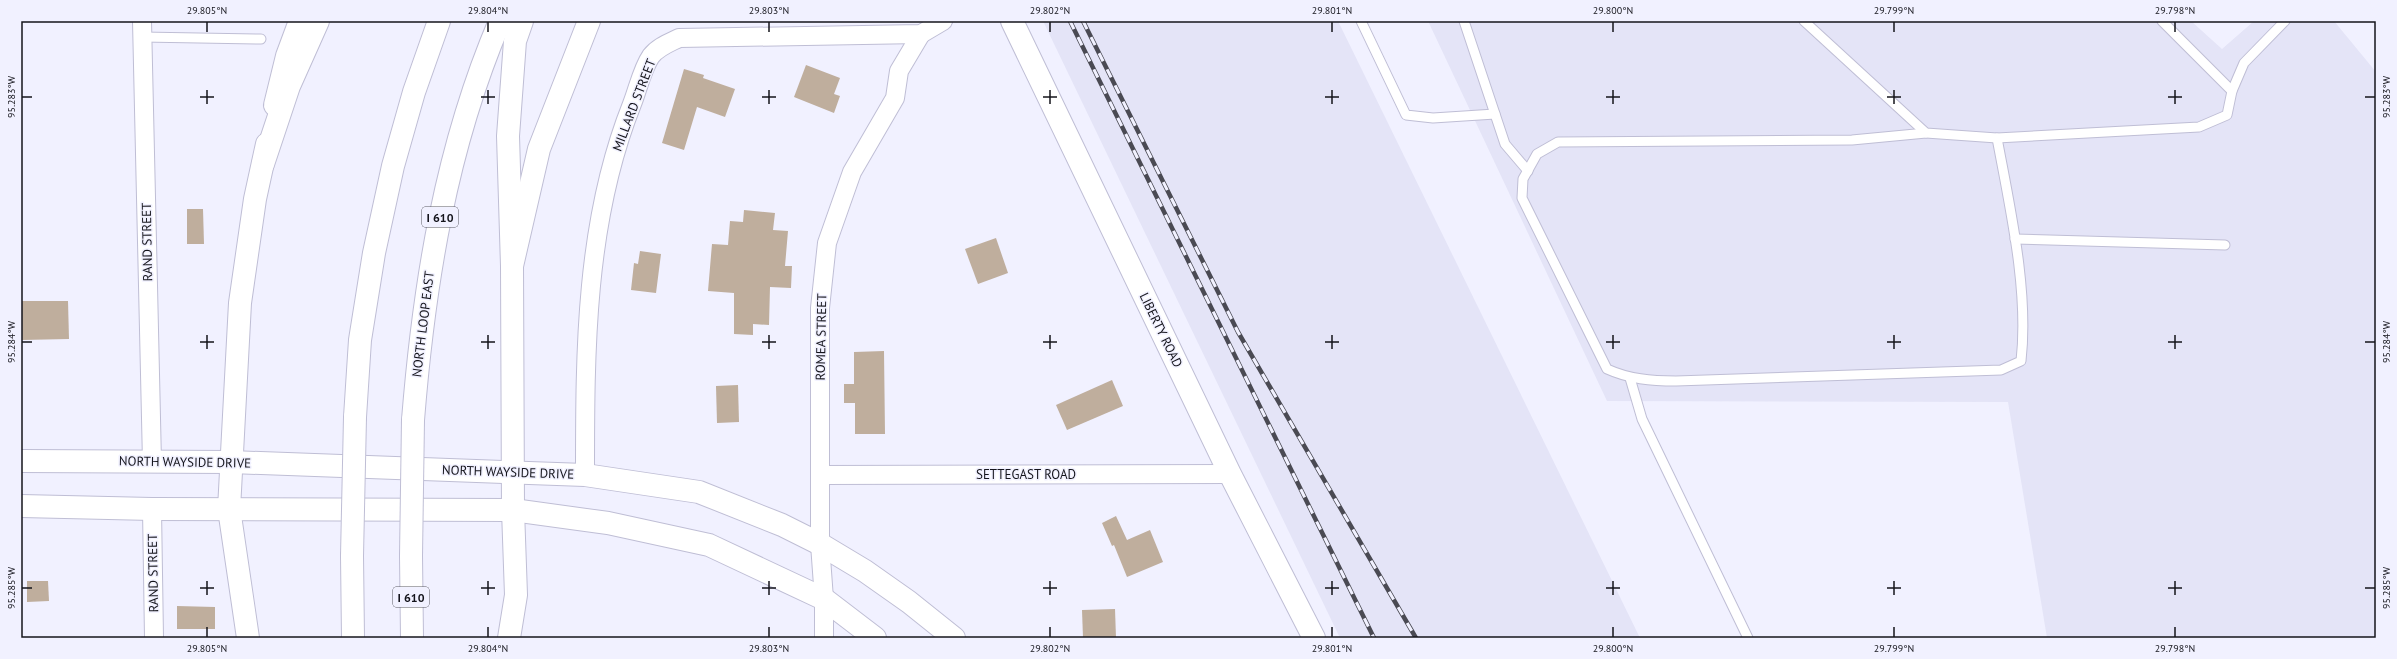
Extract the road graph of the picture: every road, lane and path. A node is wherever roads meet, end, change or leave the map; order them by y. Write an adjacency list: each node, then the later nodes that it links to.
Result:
1 (300, 21): 21 (main road)
2 (318, 21): 21 (main road)
3 (439, 21): 42 (main road, bridge)
4 (500, 21): 43 (main road, NORTH LOOP EAST / I 610, bridge)
5 (522, 21): 25 (main road)
6 (589, 21): 25 (main road)
7 (943, 21): 15 (street, MILLARD STREET)
8 (1012, 21): 31 (main road, LIBERTY ROAD)
9 (1361, 21): 18 (lane)
10 (1464, 21): 18 (lane)
11 (1804, 21): 19 (lane)
12 (2162, 21): 17 (lane)
13 (2285, 21): 17 (lane)
14 (142, 29): 16 (lane); 28 (street, RAND STREET)
15 (921, 34): 32 (street, MILLARD STREET); 33 (street, ROMEA STREET)
16 (261, 39)
17 (2232, 91): 20 (lane)
18 (1495, 114): 22 (lane)
19 (1926, 133): 20 (lane); 22 (lane)
20 (1997, 138): 23 (lane)
21 (263, 164): 29 (main road)
22 (1528, 171): 26 (lane)
23 (2015, 239): 24 (lane); 26 (lane)
24 (2225, 245)
25 (512, 266): 30 (main road)
26 (1630, 378): 49 (lane)
27 (21, 460): 28 (main road, NORTH WAYSIDE DRIVE)
28 (152, 462): 29 (main road, NORTH WAYSIDE DRIVE)
29 (231, 462): 30 (main road, NORTH WAYSIDE DRIVE); 36 (main road)
30 (513, 472): 32 (main road, NORTH WAYSIDE DRIVE); 37 (main road)
31 (1230, 474): 33 (street, SETTEGAST ROAD); 48 (main road, LIBERTY ROAD)
32 (585, 475): 38 (main road, NORTH WAYSIDE DRIVE)
33 (821, 475): 38 (street, ROMEA STREET)
34 (21, 506): 35 (main road)
35 (152, 509): 36 (main road); 40 (street, RAND STREET)
36 (229, 509): 37 (main road); 41 (main road)
37 (513, 510): 39 (main road); 44 (main road)
38 (820, 544): 39 (street, ROMEA STREET); 47 (main road, NORTH WAYSIDE DRIVE)
39 (824, 599): 45 (street, ROMEA STREET); 46 (main road)
40 (154, 638)
41 (248, 638)
42 (353, 638)
43 (412, 638)
44 (509, 638)
45 (824, 638)
46 (875, 638)
47 (954, 638)
48 (1314, 638)
49 (1748, 638)

